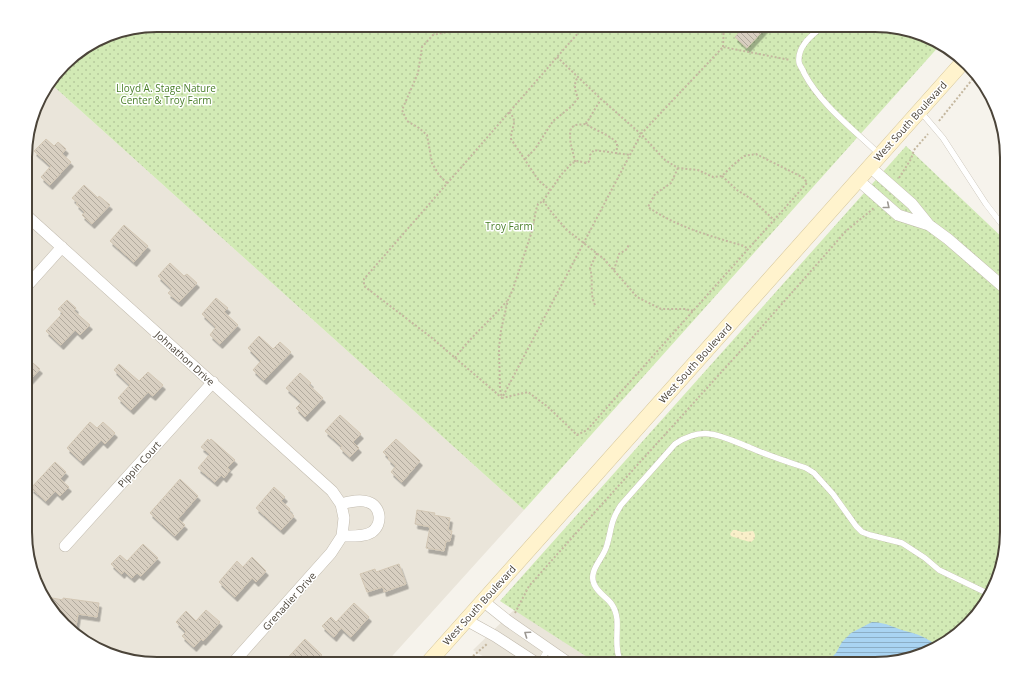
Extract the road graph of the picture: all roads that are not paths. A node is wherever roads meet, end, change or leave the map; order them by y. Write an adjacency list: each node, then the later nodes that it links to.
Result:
1 (817, 32): 4 (lane)
2 (960, 66): 3 (main road, West South Boulevard)
3 (919, 111): 4 (main road, West South Boulevard); 8 (lane)
4 (880, 155): 5 (main road, West South Boulevard)
5 (870, 167): 6 (main road, West South Boulevard); 9 (street)
6 (858, 180): 9 (street, one-way to 9); 19 (main road, West South Boulevard)
7 (32, 220): 10 (street, Johnathon Drive)
8 (1000, 222)
9 (929, 225): 12 (street)
10 (62, 247): 11 (street); 13 (street, Johnathon Drive)
11 (32, 280)
12 (1000, 284)
13 (213, 382): 14 (street, Johnathon Drive); 17 (street, Pippin Court)
14 (341, 504): 15 (street, Johnathon Drive); 16 (street)
15 (344, 518): 16 (street, Grenadier Drive)
16 (342, 536): 22 (street, Grenadier Drive)
17 (65, 546)
18 (984, 592): 27 (lane)
19 (483, 601): 20 (main road, West South Boulevard); 21 (street, one-way to 19)
20 (466, 620): 23 (main road, West South Boulevard); 24 (street)
21 (548, 649): 25 (lane); 26 (street)
22 (238, 657)
23 (433, 657)
24 (527, 657)
25 (543, 657)
26 (560, 657)
27 (619, 657)

